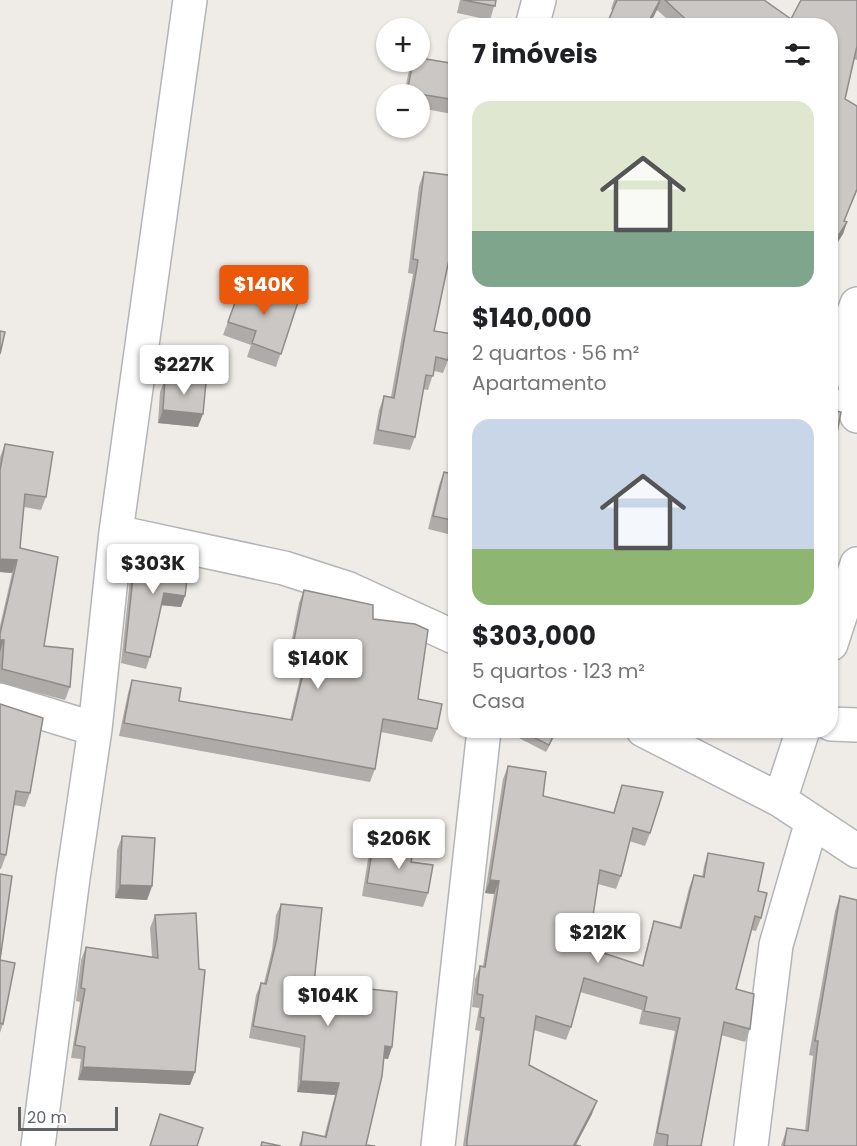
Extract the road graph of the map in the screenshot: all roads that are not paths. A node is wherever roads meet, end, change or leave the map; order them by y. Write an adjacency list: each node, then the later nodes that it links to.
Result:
1 (190, 0): 6 (street)
2 (539, 0): 3 (street)
3 (534, 18)
4 (857, 304): 5 (street)
5 (857, 416)
6 (116, 532): 9 (street); 13 (street)
7 (857, 564): 8 (street)
8 (838, 622)
9 (448, 634)
10 (0, 700): 13 (street)
11 (838, 724): 12 (street)
12 (857, 725)
13 (95, 729): 20 (street)
14 (483, 738): 21 (street)
15 (659, 738): 17 (street)
16 (800, 738): 17 (street)
17 (780, 800): 18 (street)
18 (812, 821): 19 (street); 22 (street)
19 (857, 851)
20 (38, 1146)
21 (438, 1146)
22 (751, 1146)

